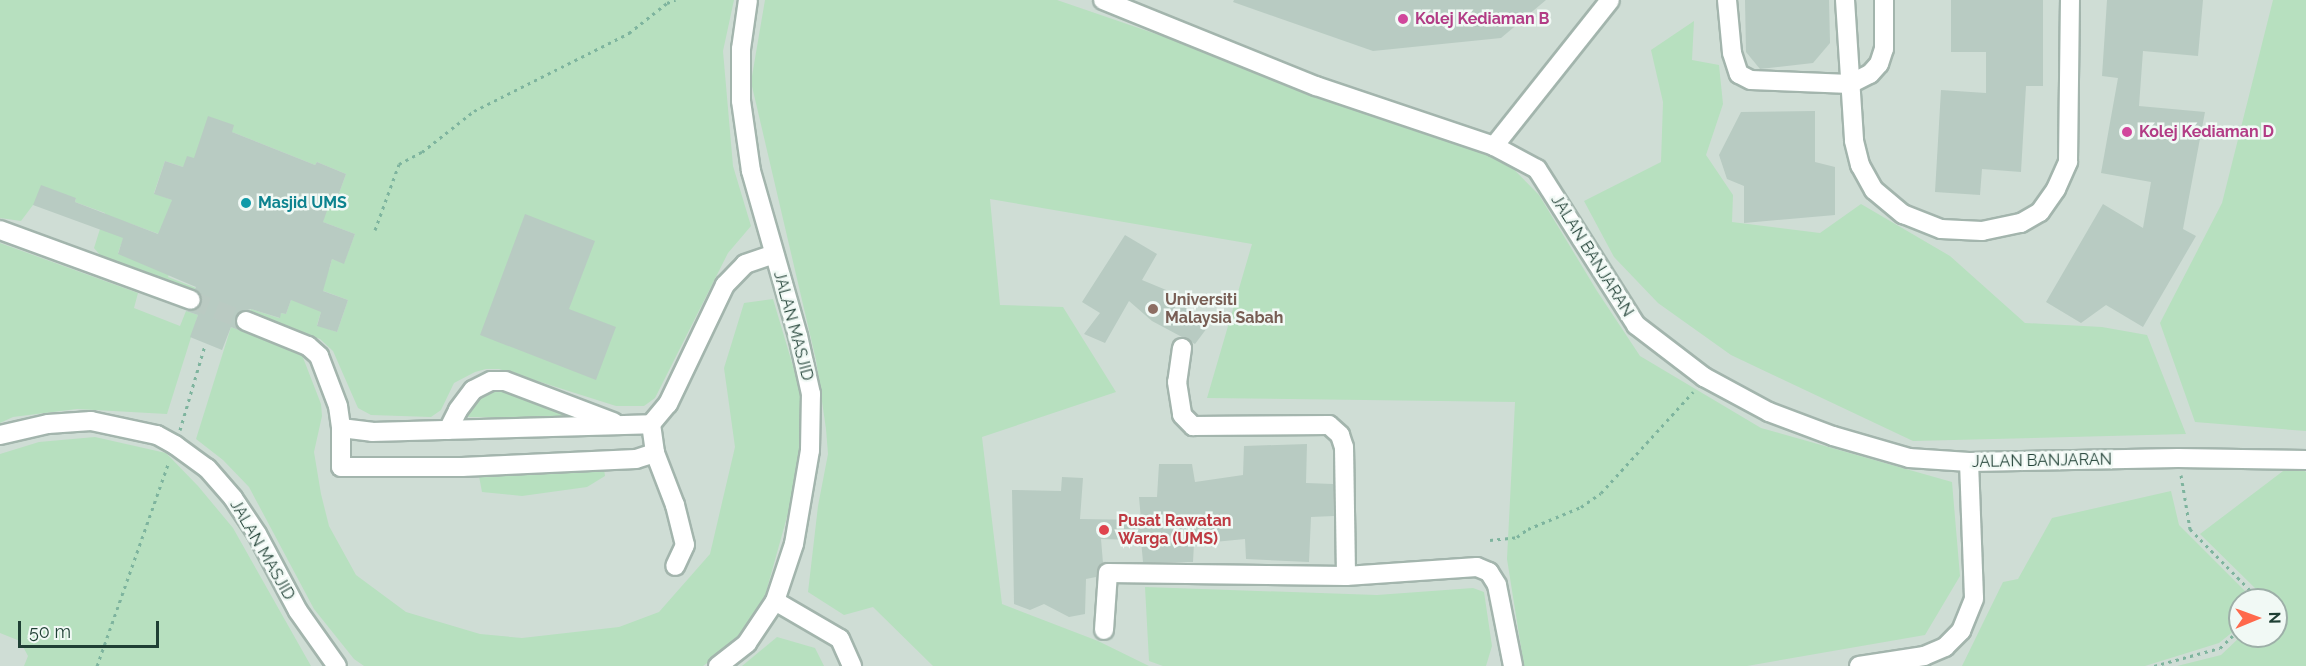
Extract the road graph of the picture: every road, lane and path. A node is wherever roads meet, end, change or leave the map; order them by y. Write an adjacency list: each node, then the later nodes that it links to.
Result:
1 (675, 0): 12 (path)
2 (748, 0): 13 (street, JALAN MASJID)
3 (1103, 0): 10 (street, JALAN BANJARAN)
4 (1610, 0): 10 (street)
5 (1727, 0): 9 (street)
6 (1845, 0): 9 (street)
7 (1884, 0): 9 (street)
8 (2070, 0): 9 (street)
9 (1850, 84)
10 (1494, 146): 18 (street, JALAN BANJARAN)
11 (0, 230): 14 (street)
12 (375, 230)
13 (774, 255): 19 (street); 33 (street, JALAN MASJID)
14 (191, 300)
15 (246, 321): 21 (street)
16 (205, 345): 24 (path)
17 (1182, 348): 31 (street)
18 (1704, 377): 28 (street, JALAN BANJARAN); 29 (path)
19 (651, 424): 20 (street); 25 (street)
20 (626, 426): 22 (street); 22 (street)
21 (341, 428): 22 (street); 25 (street)
22 (448, 430)
23 (0, 435): 24 (street, JALAN MASJID)
24 (175, 445): 36 (path); 37 (street, JALAN MASJID)
25 (656, 453): 30 (street)
26 (2178, 458): 27 (street, JALAN BANJARAN); 28 (street, JALAN BANJARAN); 32 (path)
27 (2306, 460)
28 (1969, 462): 41 (street)
29 (1490, 540)
30 (675, 566)
31 (1346, 576): 34 (street); 40 (street)
32 (2248, 588)
33 (775, 601): 38 (street, JALAN MASJID); 39 (street)
34 (1104, 630)
35 (2228, 640): 42 (path)
36 (97, 666)
37 (337, 666)
38 (718, 666)
39 (852, 666)
40 (1513, 666)
41 (1859, 666)
42 (2154, 666)

